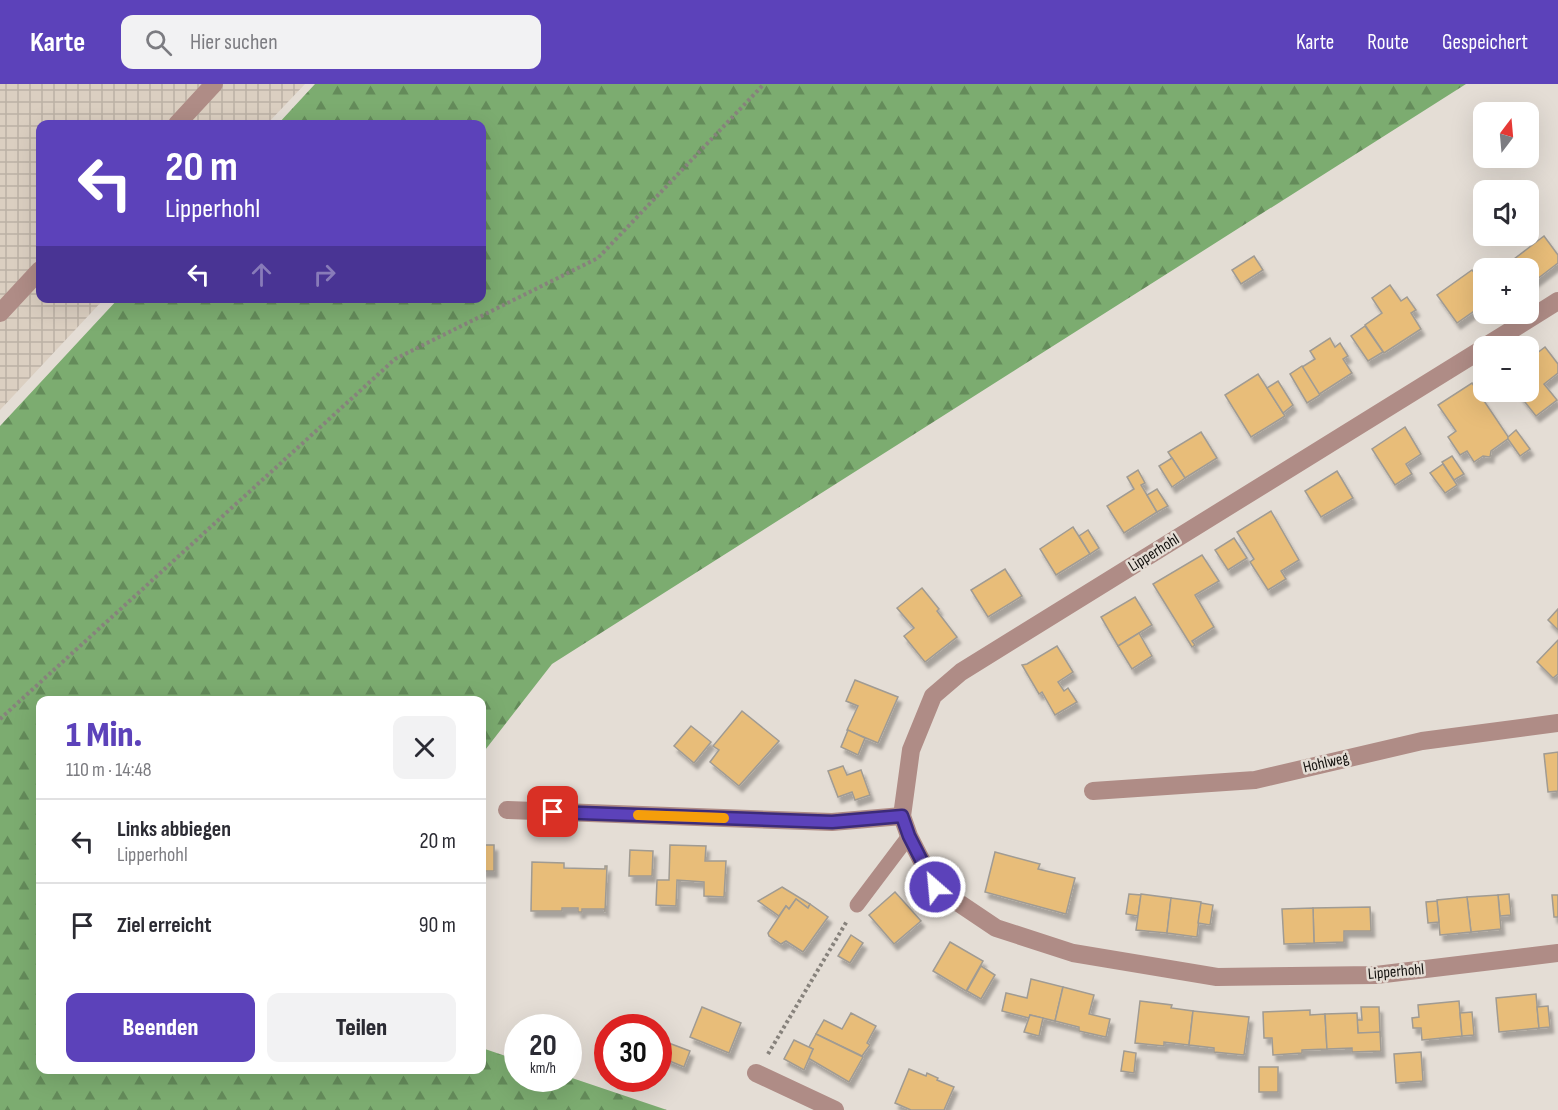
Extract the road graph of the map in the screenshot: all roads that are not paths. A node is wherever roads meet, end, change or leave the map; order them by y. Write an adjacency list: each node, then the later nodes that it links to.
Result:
1 (214, 84): 2 (street)
2 (181, 120)
3 (36, 274): 5 (street)
4 (1558, 302): 6 (street, Lipperhohl)
5 (0, 313)
6 (1503, 336)
7 (1473, 354): 11 (street, Lipperhohl)
8 (1558, 723): 9 (street, Hohlweg)
9 (1093, 791)
10 (507, 810): 11 (street)
11 (902, 816): 12 (street, Lipperhohl)
12 (909, 836): 13 (lane); 14 (street, Lipperhohl)
13 (857, 905)
14 (1558, 953)
15 (756, 1073): 16 (street)
16 (836, 1110)

